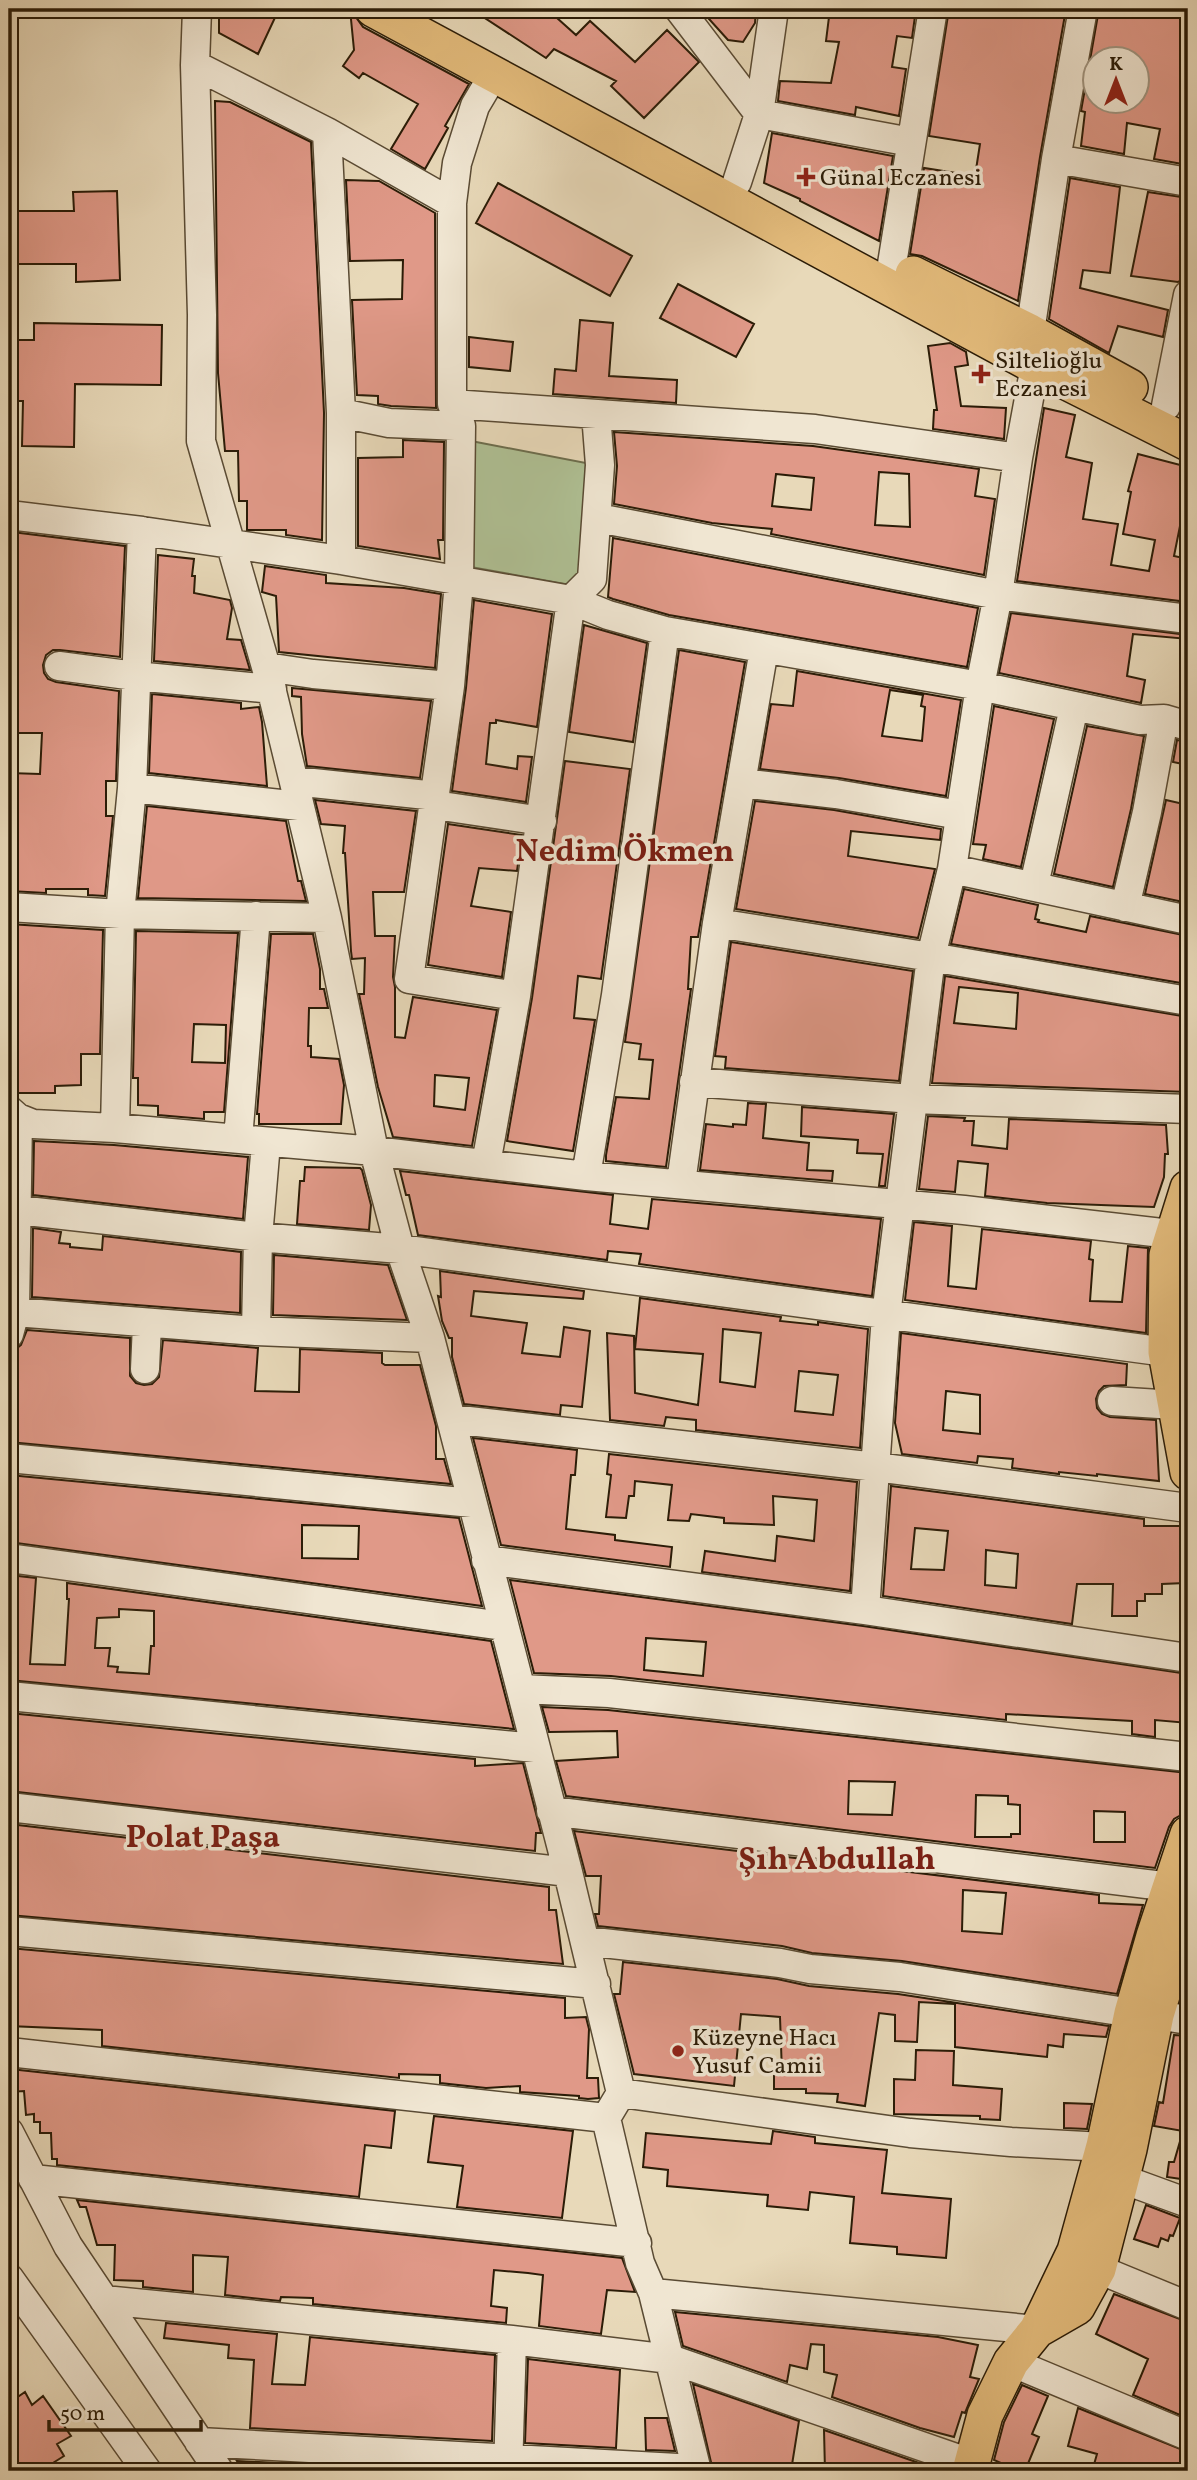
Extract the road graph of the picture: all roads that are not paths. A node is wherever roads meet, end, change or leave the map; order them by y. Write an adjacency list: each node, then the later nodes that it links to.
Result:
1 (197, 9): 8 (street)
2 (373, 9): 9 (main road)
3 (415, 9): 14 (main road)
4 (679, 9): 10 (street)
5 (774, 9): 10 (street)
6 (933, 9): 12 (street)
7 (1083, 9): 13 (street)
8 (195, 65): 11 (street); 30 (street)
9 (494, 74): 16 (street); 20 (main road)
10 (759, 114): 12 (street); 14 (street)
11 (327, 132): 16 (street); 22 (street)
12 (911, 142): 17 (street)
13 (1056, 159): 15 (street); 19 (street)
14 (737, 182): 17 (main road)
15 (1188, 182)
16 (452, 203): 24 (street)
17 (892, 264): 19 (main road)
18 (1188, 295): 21 (street)
19 (1030, 332): 21 (main road)
20 (1035, 366): 25 (main road); 26 (street)
21 (1177, 412)
22 (341, 413): 24 (street); 31 (street)
23 (596, 414): 24 (street); 26 (street); 28 (street)
24 (456, 415): 32 (street)
25 (1188, 443)
26 (1018, 458): 33 (street)
27 (9, 516): 29 (street)
28 (598, 518): 33 (street); 34 (street)
29 (142, 531): 30 (street); 39 (street)
30 (230, 544): 31 (street); 40 (street)
31 (341, 560): 32 (street)
32 (459, 582): 34 (street); 41 (street)
33 (998, 595): 35 (street); 42 (street)
34 (571, 600): 36 (street); 50 (street)
35 (1188, 620)
36 (665, 631): 37 (street); 71 (street)
37 (764, 649): 42 (street); 45 (street)
38 (60, 666): 39 (street)
39 (135, 677): 40 (street); 46 (street)
40 (269, 678): 41 (street); 47 (street)
41 (450, 686): 48 (street)
42 (979, 686): 43 (street); 49 (street)
43 (1074, 707): 44 (street); 52 (street)
44 (1176, 722): 54 (street)
45 (741, 783): 49 (street); 59 (street)
46 (132, 788): 47 (street); 55 (street)
47 (297, 793): 48 (street); 57 (street)
48 (435, 801): 50 (street); 61 (street)
49 (960, 815): 51 (street)
50 (542, 821): 61 (street)
51 (952, 869): 52 (street); 60 (street)
52 (1034, 885): 54 (street)
53 (9, 907): 55 (street)
54 (1125, 907): 58 (street)
55 (120, 914): 56 (street); 67 (street)
56 (256, 916): 57 (street); 68 (street)
57 (327, 918): 69 (street)
58 (1188, 920)
59 (717, 923): 60 (street); 63 (street)
60 (930, 957): 62 (street); 64 (street)
61 (516, 996): 70 (street)
62 (1188, 1001)
63 (694, 1082): 64 (street); 72 (street)
64 (912, 1099): 65 (street); 74 (street)
65 (1188, 1110)
66 (13, 1114): 67 (street); 75 (street)
67 (115, 1128): 68 (street)
68 (252, 1141): 69 (street); 77 (street)
69 (374, 1151): 70 (street); 78 (street)
70 (486, 1164): 71 (street)
71 (586, 1176): 72 (street)
72 (681, 1183): 74 (street)
73 (1188, 1188): 76 (main road)
74 (901, 1205): 76 (street); 80 (street)
75 (13, 1210): 77 (street); 81 (street)
76 (1181, 1236): 85 (main road)
77 (258, 1237): 78 (street); 83 (street)
78 (400, 1249): 80 (street); 84 (street)
79 (1188, 1308): 85 (main road)
80 (887, 1315): 85 (street); 91 (street)
81 (12, 1323): 82 (street)
82 (147, 1324): 83 (street); 86 (street)
83 (256, 1331): 84 (street)
84 (430, 1338): 89 (street)
85 (1182, 1354): 88 (main road)
86 (145, 1369)
87 (1112, 1401): 88 (street)
88 (1175, 1405): 92 (main road)
89 (451, 1419): 91 (street); 93 (street)
90 (9, 1458): 93 (street)
91 (876, 1467): 94 (street); 97 (street)
92 (1188, 1472)
93 (472, 1503): 96 (street)
94 (1188, 1507)
95 (9, 1558): 98 (street)
96 (486, 1560): 97 (street); 98 (street)
97 (865, 1610): 99 (street)
98 (503, 1626): 100 (street)
99 (1188, 1658)
100 (521, 1689): 102 (street); 103 (street)
101 (9, 1696): 102 (street)
102 (535, 1748): 105 (street)
103 (1188, 1757)
104 (9, 1807): 107 (street)
105 (551, 1811): 107 (street); 108 (street)
106 (1188, 1834): 108 (main road)
107 (568, 1872): 110 (street)
108 (1180, 1898): 112 (main road)
109 (9, 1931): 111 (street)
110 (584, 1941): 111 (street); 112 (street)
111 (596, 1984): 114 (street)
112 (1159, 2016): 117 (main road)
113 (9, 2052): 115 (street)
114 (621, 2093): 115 (street); 117 (street)
115 (606, 2118): 120 (street)
116 (9, 2132): 118 (street)
117 (1113, 2161): 119 (street); 121 (main road); 126 (main road)
118 (33, 2179): 120 (street); 124 (street)
119 (1188, 2203)
120 (637, 2243): 123 (street)
121 (1098, 2269): 125 (street); 126 (main road)
122 (9, 2278): 135 (street)
123 (653, 2293): 126 (street); 128 (street)
124 (104, 2300): 127 (street); 131 (street)
125 (1188, 2306)
126 (1037, 2330): 129 (main road)
127 (512, 2340): 128 (street); 132 (street)
128 (670, 2359): 133 (street); 134 (street)
129 (1011, 2362): 130 (street); 133 (main road)
130 (1188, 2436)
131 (199, 2442): 132 (street); 136 (street)
132 (508, 2465): 134 (street)
133 (970, 2467)
134 (697, 2470)
135 (147, 2471)
136 (219, 2471)

